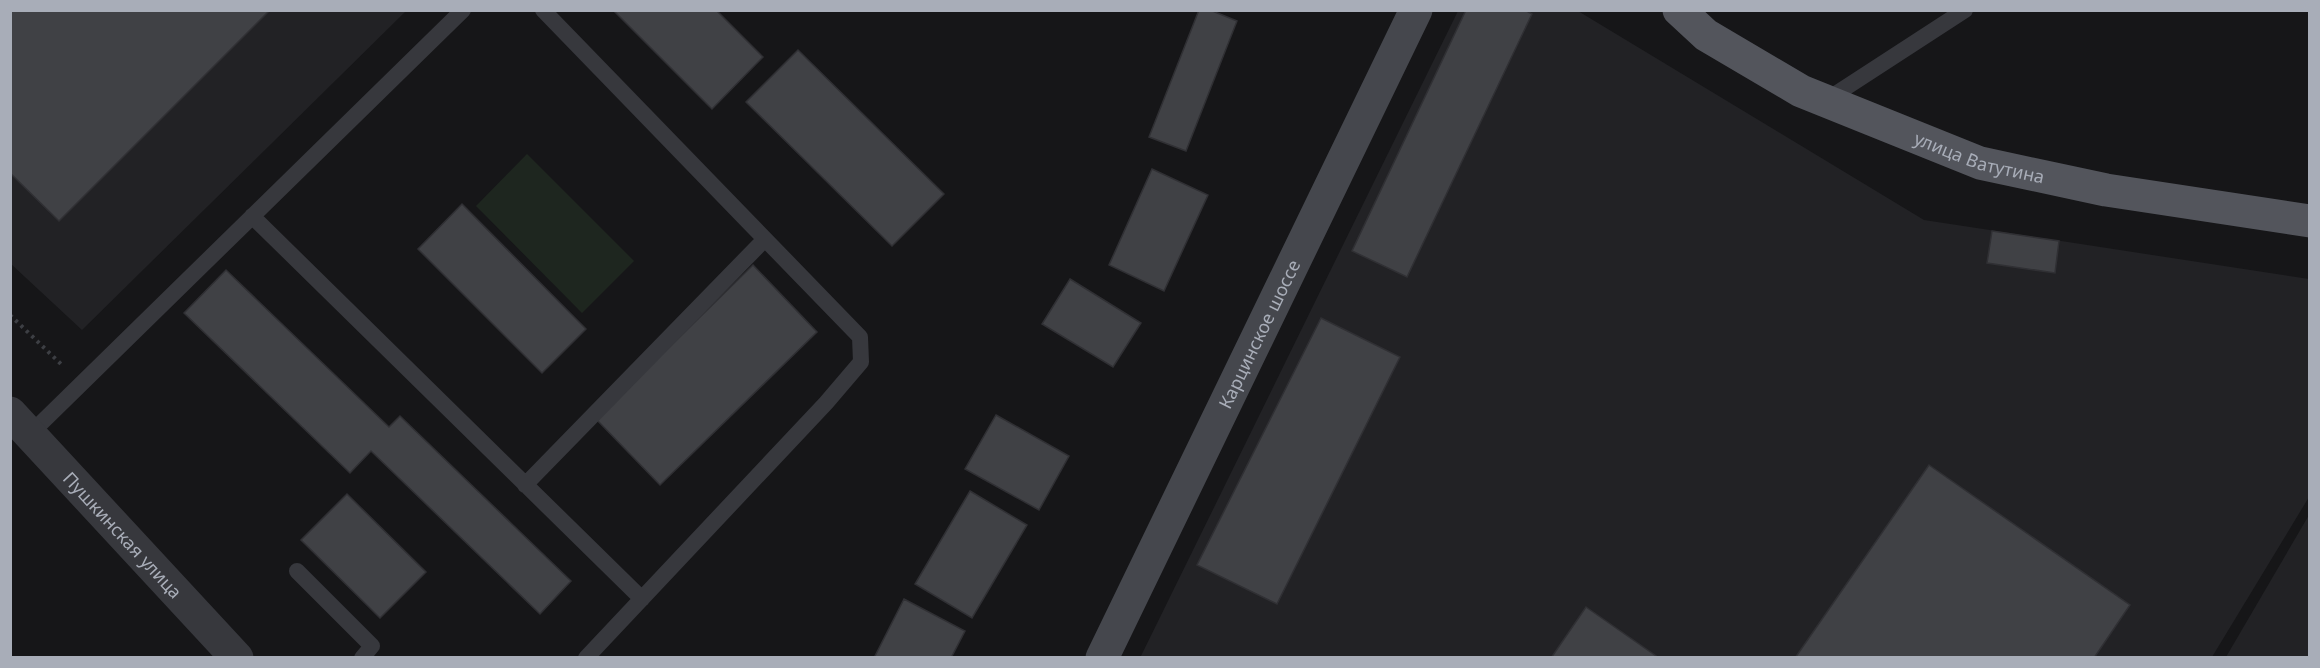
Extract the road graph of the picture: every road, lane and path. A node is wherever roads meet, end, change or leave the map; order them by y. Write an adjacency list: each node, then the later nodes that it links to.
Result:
1 (464, 10): 7 (lane)
2 (543, 10): 9 (lane)
3 (1416, 10): 19 (main road, Карцинское шоссе)
4 (1679, 10): 6 (main road, улица Ватутина)
5 (1965, 10): 6 (lane)
6 (1824, 100): 8 (main road, улица Ватутина)
7 (252, 216): 11 (lane); 13 (lane)
8 (2310, 221)
9 (765, 239): 13 (lane); 15 (lane)
10 (10, 315): 11 (path)
11 (81, 383): 12 (lane)
12 (21, 423): 16 (street, Пушкинская улица)
13 (525, 485): 15 (lane)
14 (297, 571): 17 (lane)
15 (642, 599): 18 (lane)
16 (237, 657)
17 (362, 657)
18 (586, 657)
19 (1102, 657)

